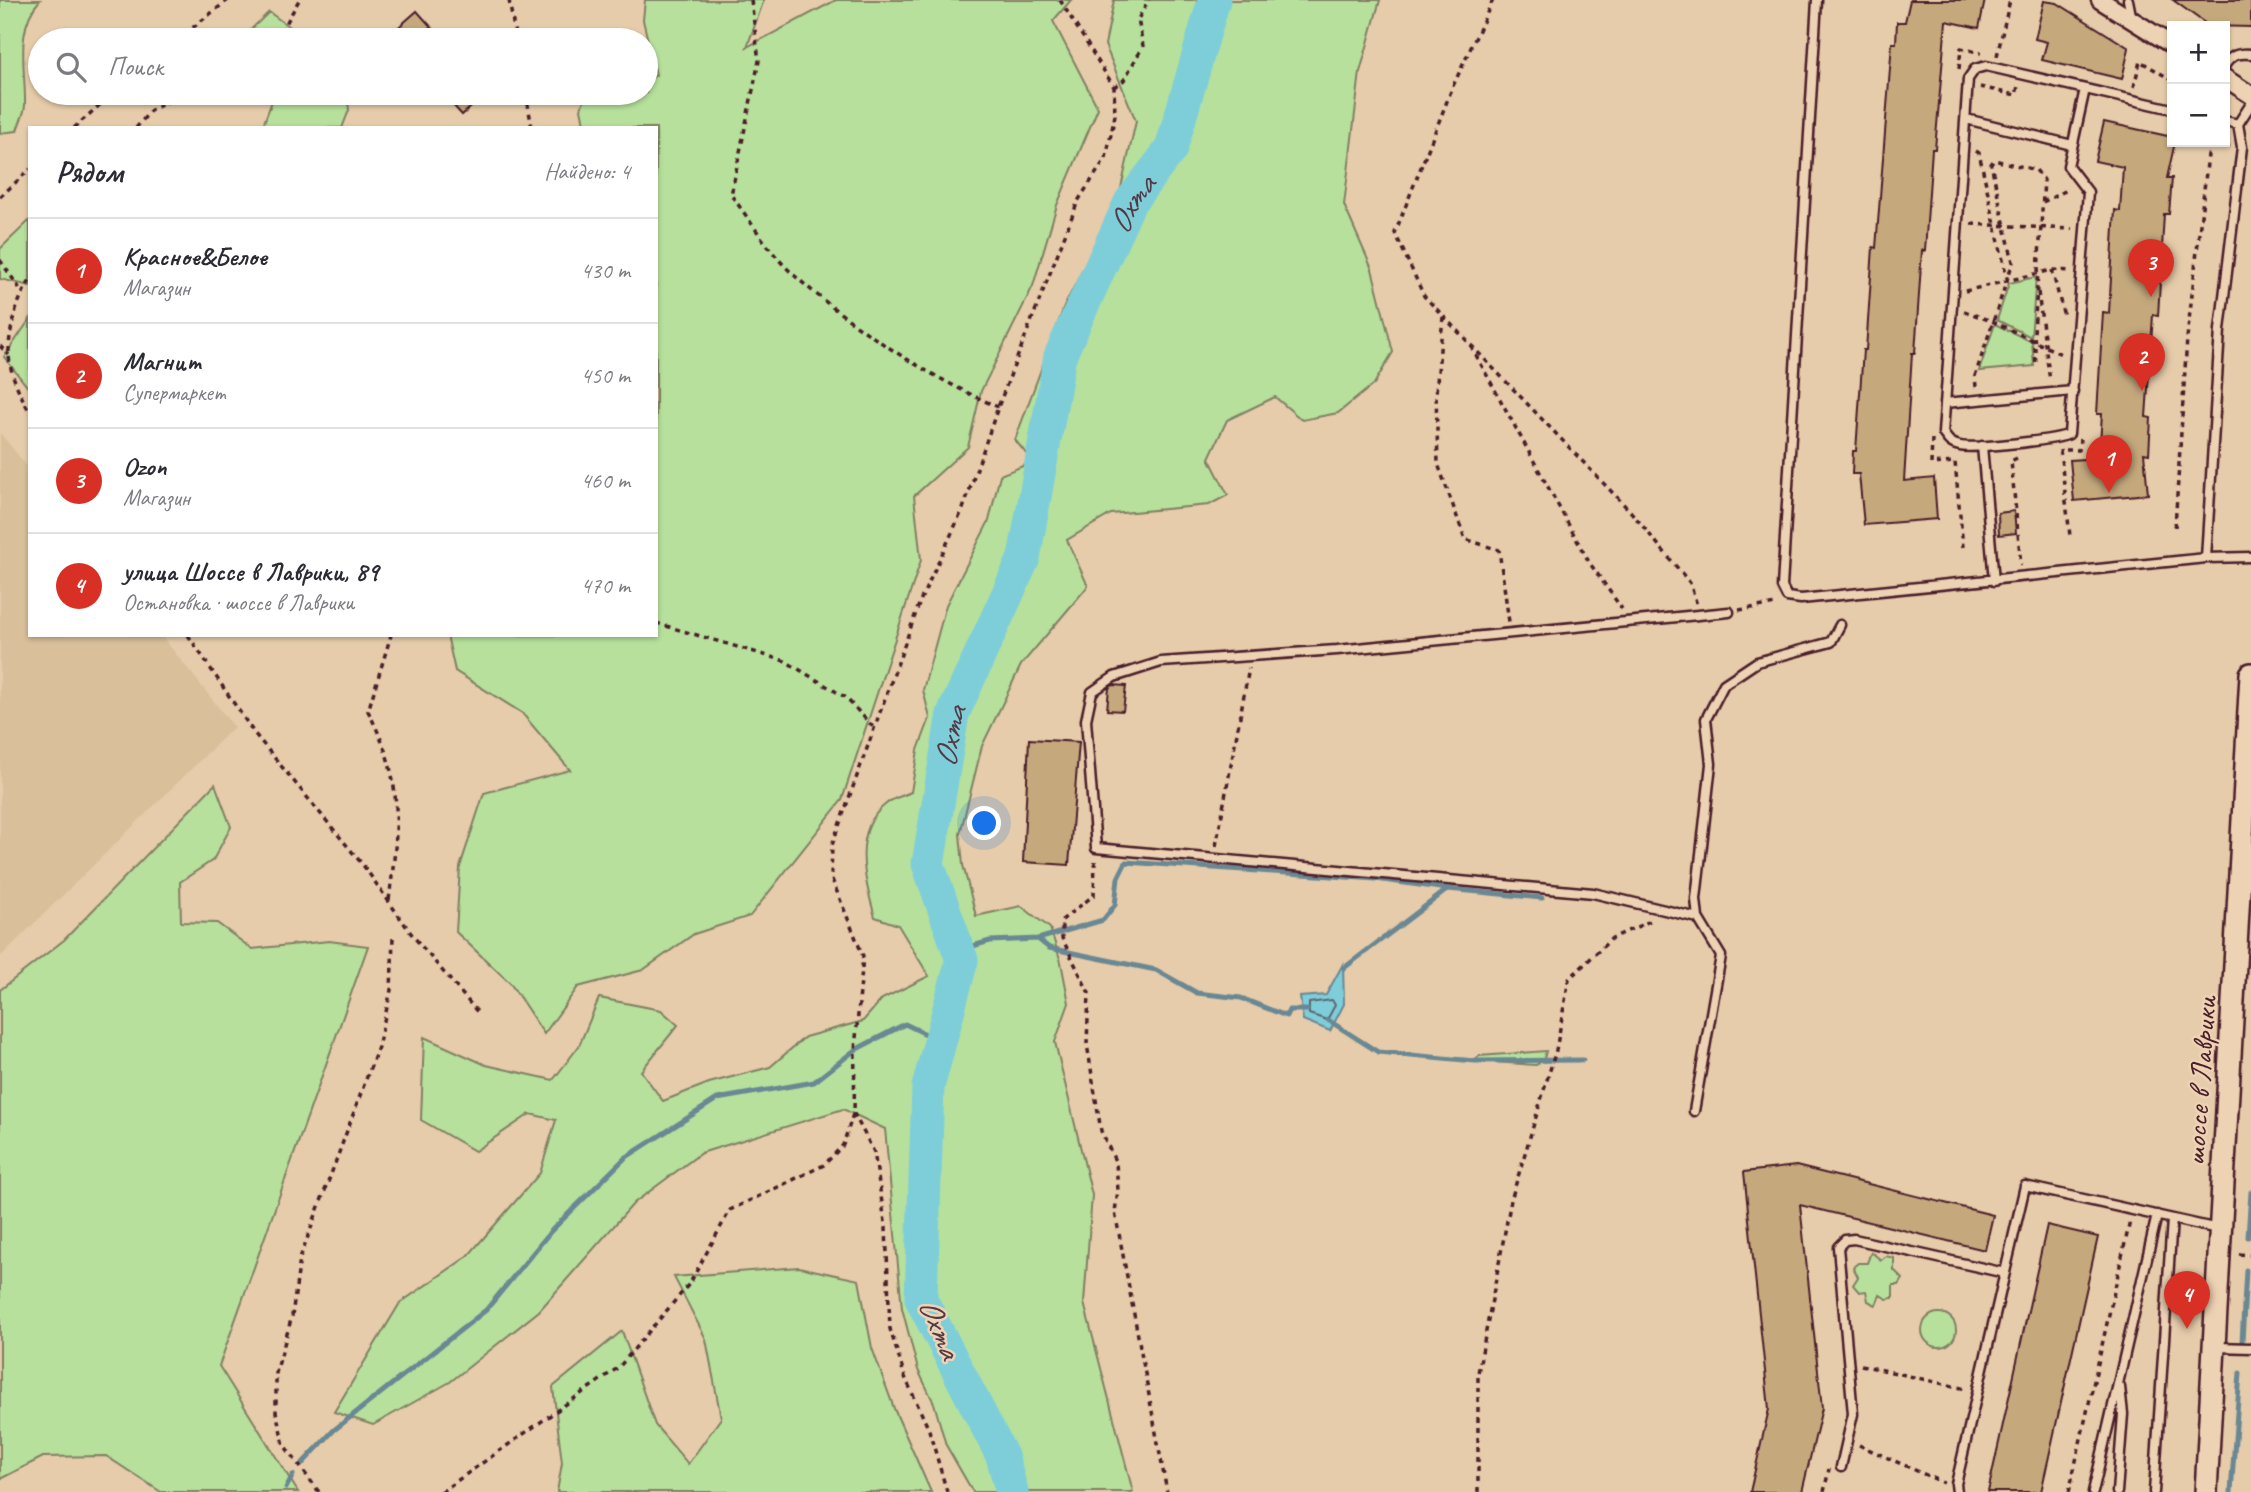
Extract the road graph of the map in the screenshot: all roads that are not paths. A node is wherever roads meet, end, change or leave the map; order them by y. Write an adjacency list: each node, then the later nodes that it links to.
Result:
1 (1817, 0): 22 (lane)
2 (2100, 0): 4 (street)
3 (2128, 0): 4 (lane)
4 (2132, 20): 5 (street)
5 (2167, 42)
6 (2251, 54): 7 (lane)
7 (2230, 57)
8 (2230, 81): 10 (street)
9 (2085, 89): 12 (lane); 13 (lane); 16 (lane)
10 (2251, 95)
11 (2251, 104): 15 (lane)
12 (2167, 107)
13 (1966, 119): 16 (lane); 18 (lane)
14 (2230, 122): 15 (lane)
15 (2238, 124): 21 (lane)
16 (2073, 145): 17 (lane)
17 (2073, 391): 18 (lane); 19 (lane)
18 (1945, 403): 19 (lane)
19 (1982, 446): 22 (lane)
20 (2251, 557): 21 (lane)
21 (2206, 558): 22 (lane)
22 (1994, 581)
23 (1730, 612): 26 (lane)
24 (1839, 625): 26 (lane)
25 (2251, 674): 30 (street, шоссе в Лаврики)
26 (1698, 918): 27 (lane)
27 (1694, 1111)
28 (2157, 1215): 29 (lane); 31 (lane); 34 (lane)
29 (2172, 1219): 30 (lane); 39 (lane)
30 (2220, 1230): 32 (street, шоссе в Лаврики)
31 (2005, 1273): 35 (lane); 36 (lane)
32 (2213, 1347): 33 (lane); 40 (street, шоссе в Лаврики)
33 (2251, 1349)
34 (2119, 1379): 37 (lane); 38 (lane)
35 (1841, 1467)
36 (1957, 1492)
37 (2093, 1492)
38 (2117, 1492)
39 (2154, 1492)
40 (2206, 1492)

